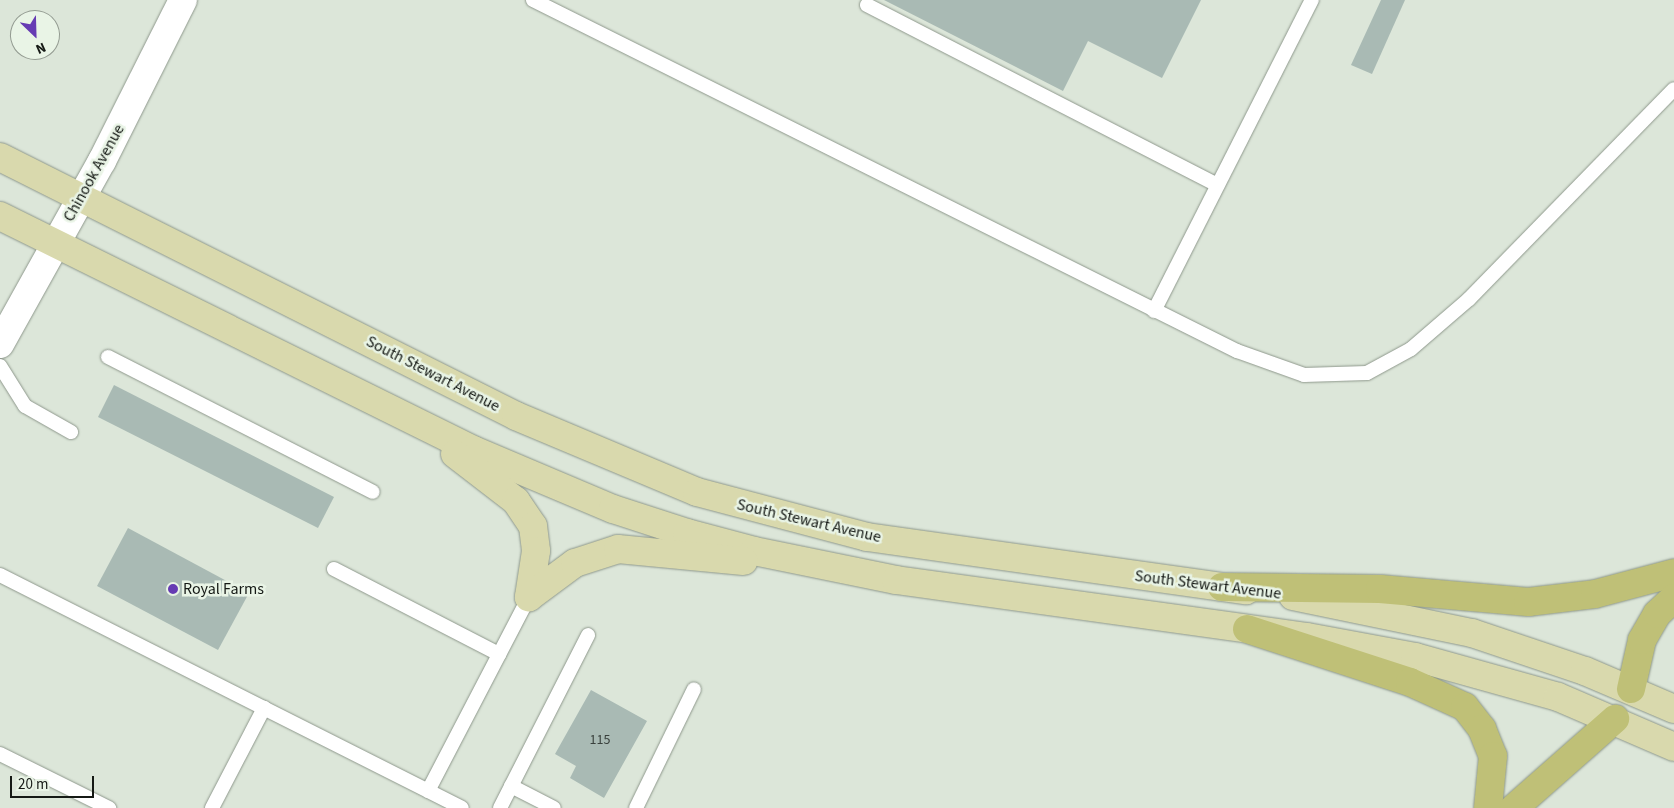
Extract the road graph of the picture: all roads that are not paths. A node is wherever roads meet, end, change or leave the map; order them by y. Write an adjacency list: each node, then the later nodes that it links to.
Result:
1 (182, 0): 8 (street, Chinook Avenue)
2 (534, 0): 11 (lane)
3 (1312, 0): 7 (lane)
4 (867, 5): 7 (lane)
5 (1674, 89): 11 (lane)
6 (0, 157): 8 (main road, South Stewart Avenue)
7 (1217, 185): 11 (lane)
8 (81, 198): 10 (street, Chinook Avenue); 22 (main road, South Stewart Avenue)
9 (0, 216): 10 (main road)
10 (54, 244): 12 (street, Chinook Avenue); 15 (main road)
11 (1154, 310)
12 (0, 344)
13 (108, 357): 17 (lane)
14 (0, 366): 16 (lane)
15 (406, 416): 18 (main road); 23 (main road)
16 (71, 432)
17 (373, 492)
18 (827, 568): 23 (main road); 25 (main road)
19 (334, 569): 27 (lane)
20 (1674, 573): 22 (highway)
21 (0, 575): 30 (lane)
22 (1222, 587): 29 (main road, South Stewart Avenue)
23 (529, 597): 27 (lane)
24 (1674, 598): 29 (highway)
25 (1247, 629): 32 (main road); 43 (highway)
26 (588, 635): 35 (lane)
27 (499, 654): 36 (lane)
28 (694, 689): 42 (lane)
29 (1631, 690): 31 (main road, South Stewart Avenue); 32 (main road)
30 (264, 708): 36 (lane); 38 (lane)
31 (1674, 709)
32 (1615, 719): 33 (main road); 44 (highway)
33 (1674, 747)
34 (0, 754): 37 (lane)
35 (511, 786): 40 (lane); 41 (lane)
36 (428, 791): 39 (lane)
37 (109, 808)
38 (212, 808)
39 (462, 808)
40 (500, 808)
41 (554, 808)
42 (636, 808)
43 (1488, 808)
44 (1514, 808)

